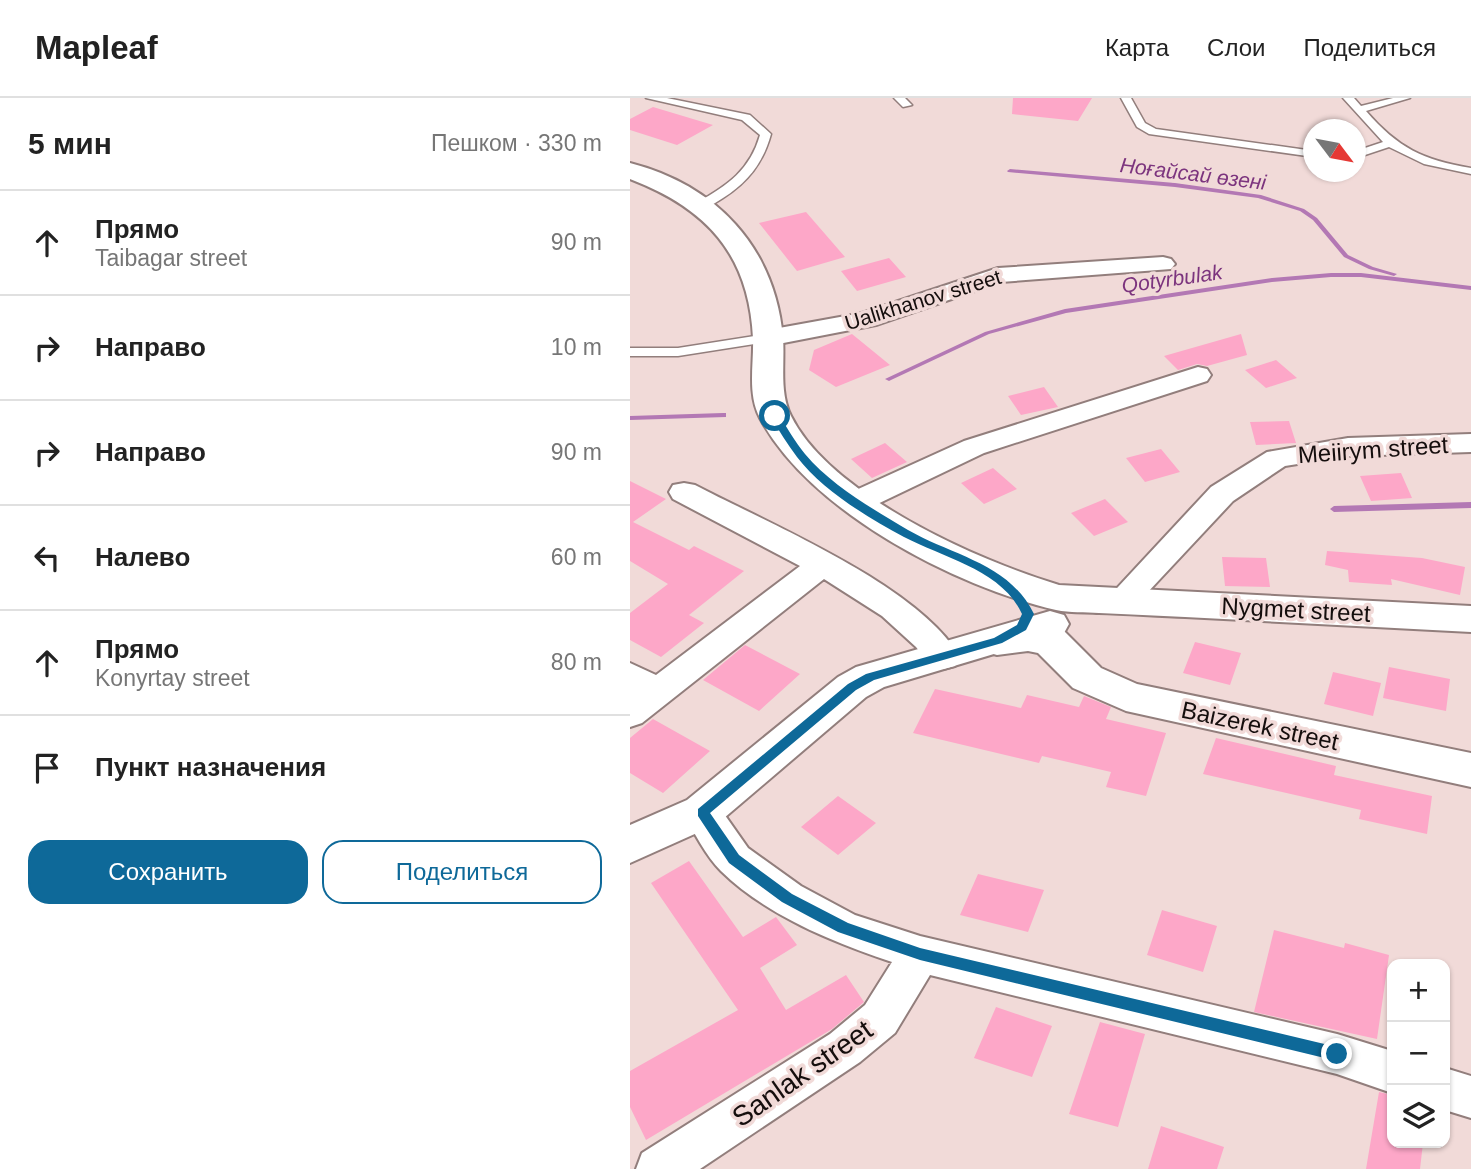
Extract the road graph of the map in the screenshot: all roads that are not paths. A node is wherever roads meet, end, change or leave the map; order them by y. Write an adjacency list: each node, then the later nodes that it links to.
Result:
1 (651, 98): 11 (lane)
2 (1126, 98): 7 (lane)
3 (1348, 98): 5 (lane)
4 (1405, 98): 5 (lane)
5 (1359, 110): 6 (lane)
6 (1391, 143): 8 (lane); 10 (lane)
7 (1303, 152)
8 (1366, 152)
9 (630, 171): 11 (main road)
10 (1471, 171)
11 (702, 205): 13 (main road)
12 (1163, 264): 13 (street, Ualikhanov street)
13 (768, 338): 14 (lane); 18 (main road)
14 (630, 352)
15 (1198, 375): 18 (street)
16 (1471, 443): 21 (street, Meiirym street)
17 (684, 492): 19 (street)
18 (856, 502): 20 (main road)
19 (822, 565): 25 (street); 26 (street)
20 (998, 577): 21 (main road, Nygmet street); 23 (main road); 24 (main road)
21 (1121, 601): 22 (main road, Nygmet street); 23 (main road)
22 (1471, 619)
23 (1057, 639): 24 (main road); 27 (main road, Baizerek street)
24 (998, 640): 25 (main road)
25 (943, 657): 28 (main road)
26 (639, 694)
27 (1471, 770)
28 (702, 812): 29 (main road); 30 (street)
29 (630, 845)
30 (920, 954): 31 (street); 34 (street, Sanlak street)
31 (1387, 1070)
32 (1450, 1091): 33 (street)
33 (1471, 1097)
34 (659, 1169)

